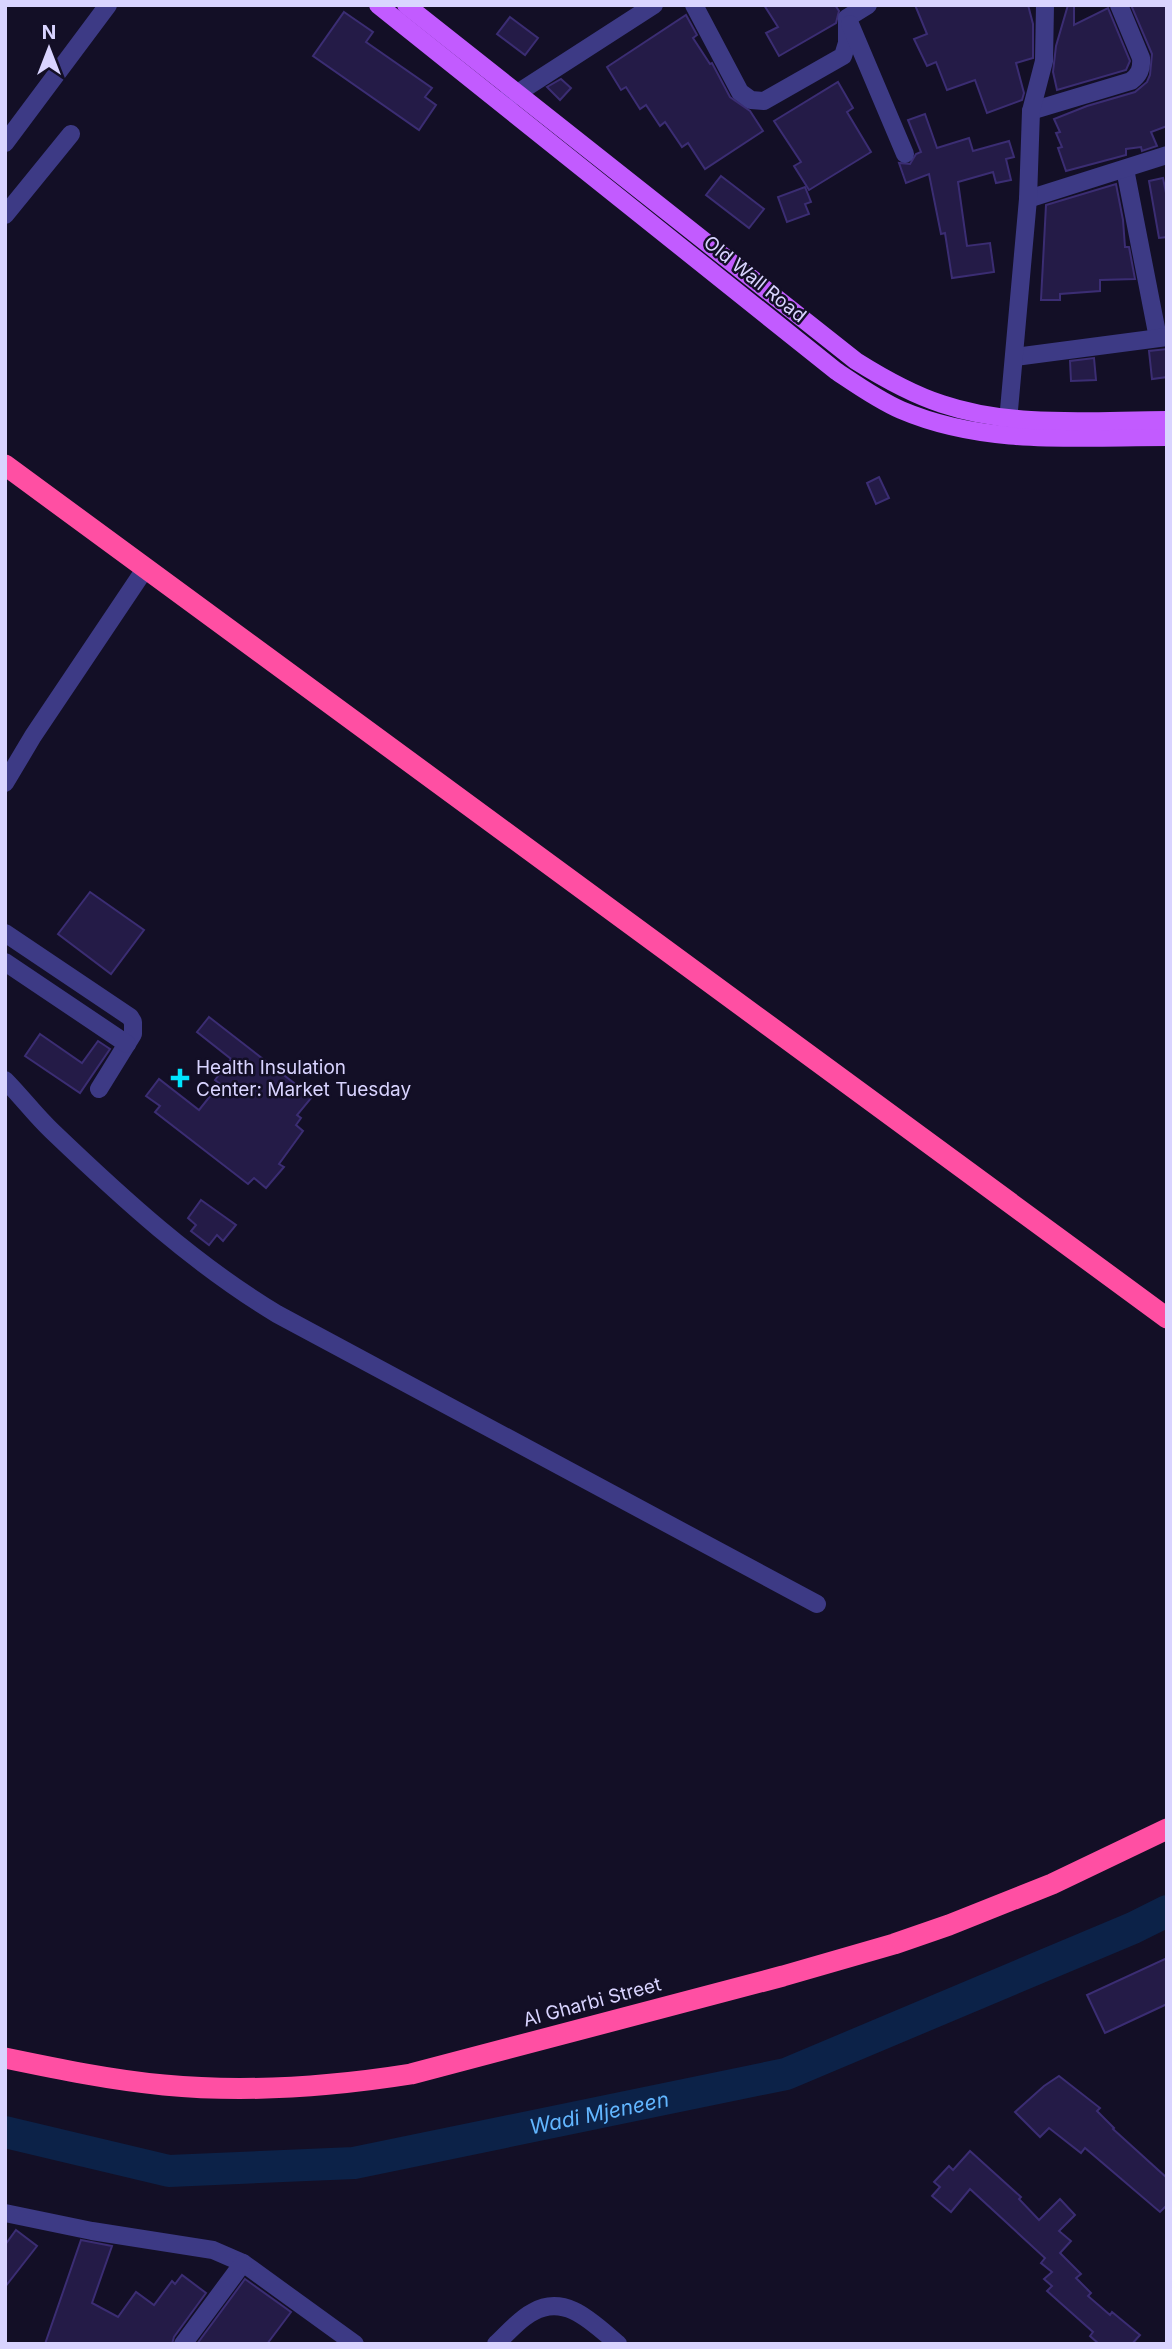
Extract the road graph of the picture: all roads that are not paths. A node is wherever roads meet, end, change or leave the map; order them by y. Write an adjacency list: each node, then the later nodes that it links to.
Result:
1 (108, 5): 14 (street)
2 (378, 5): 11 (main road, Old Wall Road)
3 (405, 5): 10 (main road, Old Wall Road)
4 (654, 5): 10 (street)
5 (694, 5): 9 (street)
6 (868, 5): 9 (street)
7 (1045, 5): 12 (street)
8 (1119, 5): 12 (street)
9 (847, 18): 15 (street)
10 (516, 94): 11 (street); 23 (main road, Old Wall Road)
11 (500, 102): 23 (main road, Old Wall Road)
12 (1031, 111): 18 (street)
13 (71, 134): 19 (street)
14 (5, 143)
15 (905, 154)
16 (1167, 155): 17 (street)
17 (1125, 169): 18 (street); 20 (street)
18 (1028, 199): 21 (street)
19 (5, 215)
20 (1163, 338): 21 (street)
21 (1014, 357): 23 (street)
22 (1167, 420): 23 (main road, Old Wall Road)
23 (1007, 427): 24 (main road, Old Wall Road)
24 (1167, 437)
25 (5, 465): 26 (highway)
26 (145, 569): 27 (street); 33 (highway)
27 (5, 783)
28 (5, 933): 30 (street)
29 (5, 962): 30 (street)
30 (127, 1044): 31 (street)
31 (99, 1089)
32 (8, 1090): 34 (street)
33 (1167, 1318)
34 (817, 1604)
35 (1167, 1829): 36 (highway, Al Gharbi Street)
36 (5, 2058)
37 (5, 2213): 38 (street)
38 (243, 2263): 39 (street); 40 (street)
39 (333, 2337): 41 (street)
40 (183, 2344)
41 (355, 2344)
42 (496, 2344): 43 (street)
43 (618, 2344)

